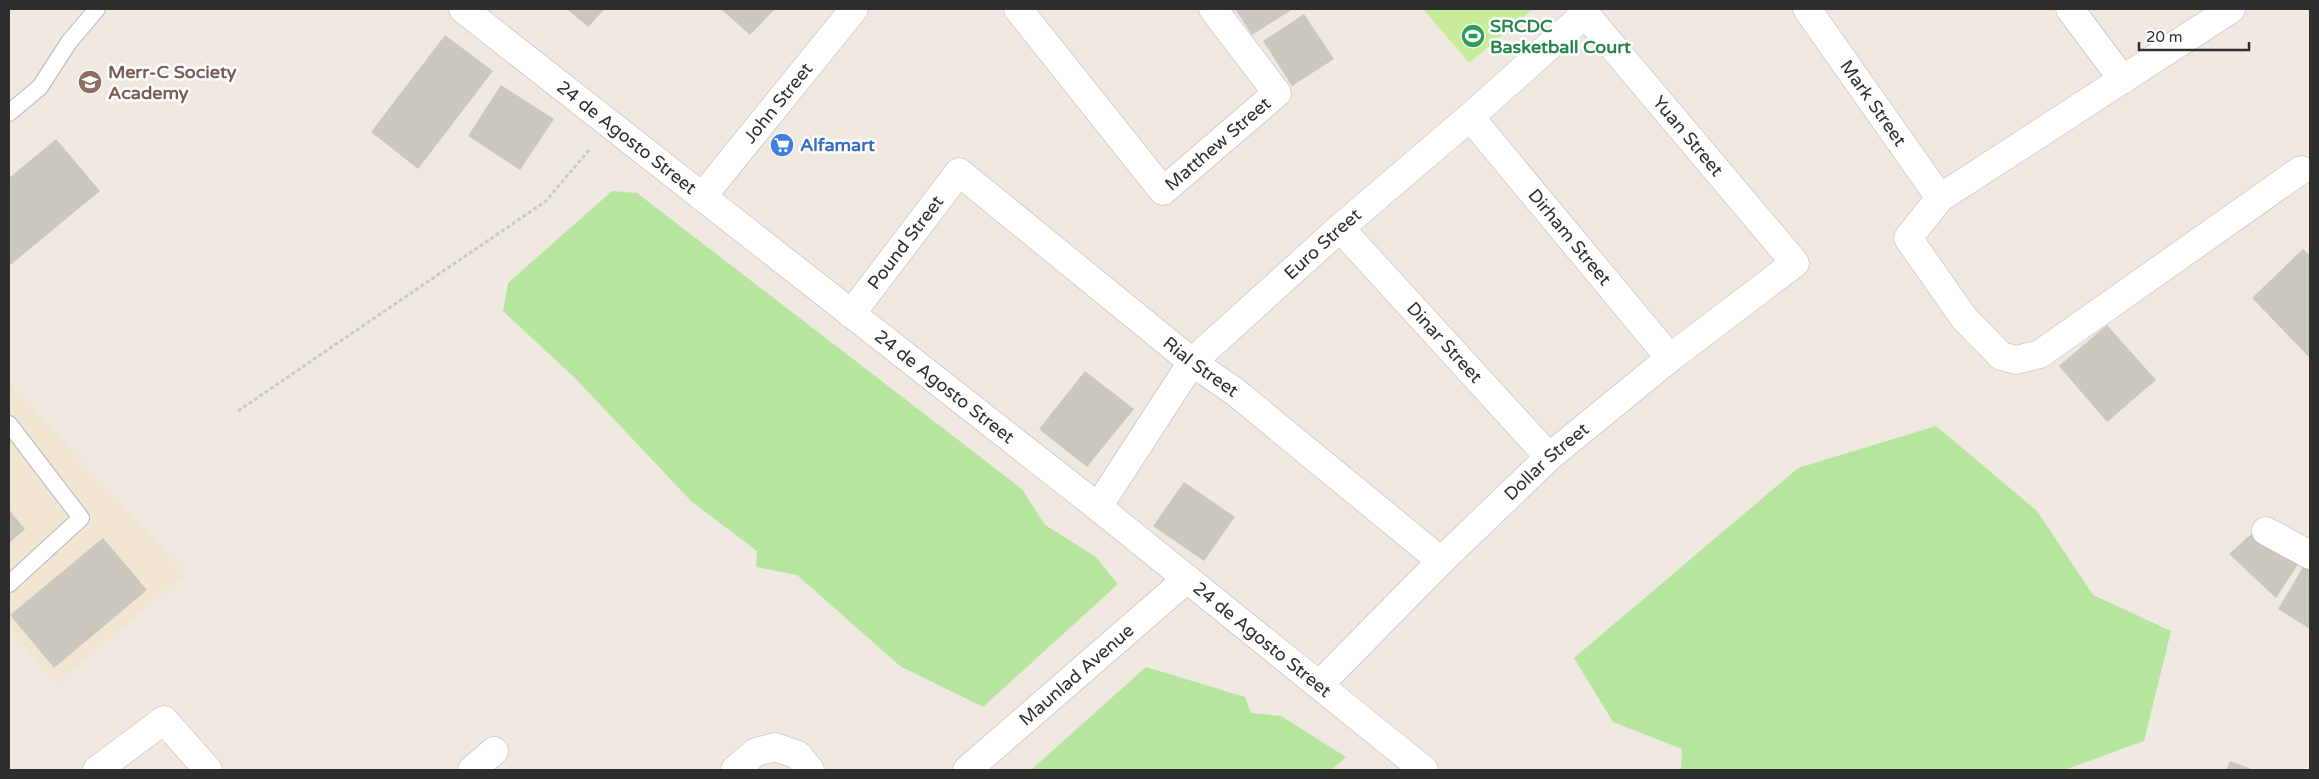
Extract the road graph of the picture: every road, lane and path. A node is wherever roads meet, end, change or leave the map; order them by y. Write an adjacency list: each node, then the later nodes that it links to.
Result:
1 (97, 9): 11 (lane)
2 (463, 9): 13 (street, 24 de Agosto Street)
3 (854, 9): 16 (street, John Street)
4 (1018, 9): 5 (street, Matthew Street)
5 (1213, 9)
6 (1807, 9): 17 (street, Mark Street)
7 (2070, 9): 10 (street)
8 (2231, 9): 10 (street)
9 (1583, 11): 12 (street, Euro Street); 19 (street, Yuan Street)
10 (2123, 80): 17 (street)
11 (9, 113)
12 (1470, 117): 18 (street, Euro Street); 21 (street, Dirham Street)
13 (610, 125): 16 (street, 24 de Agosto Street); 23 (path)
14 (2301, 170): 17 (street)
15 (959, 172): 20 (street, Pound Street); 22 (street, Rial Street)
16 (702, 197): 20 (street, 24 de Agosto Street)
17 (1940, 198)
18 (1340, 228): 22 (street, Euro Street); 25 (street, Dinar Street)
19 (1795, 263): 21 (street, Dollar Street)
20 (851, 314): 26 (street, 24 de Agosto Street)
21 (1670, 358): 25 (street, Dollar Street)
22 (1192, 362): 26 (street, Euro Street); 29 (street, Rial Street)
23 (238, 411)
24 (9, 424): 31 (lane)
25 (1549, 457): 29 (street, Dollar Street)
26 (1098, 507): 30 (street, 24 de Agosto Street)
27 (2266, 531): 28 (street)
28 (2310, 555)
29 (1441, 561): 32 (street, Dollar Street)
30 (1187, 579): 32 (street, 24 de Agosto Street); 39 (street, Maunlad Avenue)
31 (9, 584)
32 (1319, 685): 40 (street, 24 de Agosto Street)
33 (494, 751): 36 (street)
34 (98, 770): 35 (street)
35 (208, 770)
36 (472, 770)
37 (734, 770): 38 (street)
38 (810, 770)
39 (967, 770)
40 (1424, 770)

